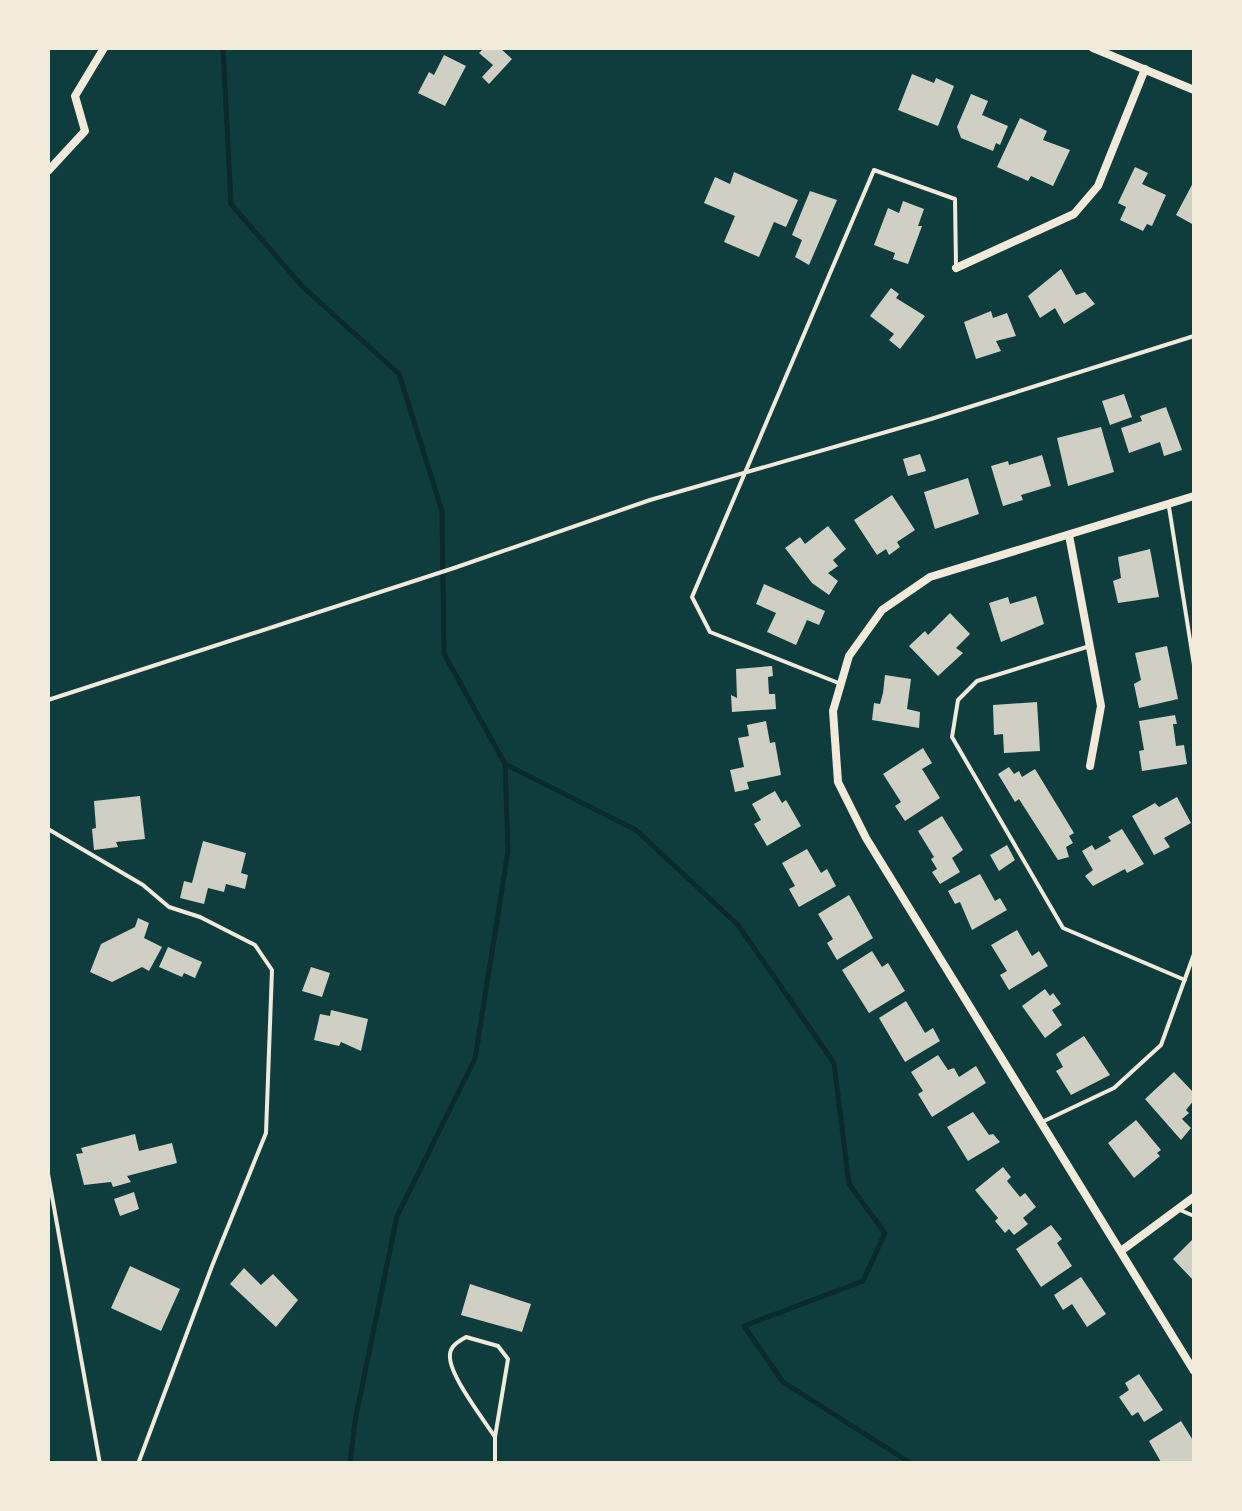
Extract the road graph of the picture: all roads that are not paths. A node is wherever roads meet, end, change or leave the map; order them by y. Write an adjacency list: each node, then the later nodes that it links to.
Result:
1 (104, 48): 5 (street)
2 (1092, 48): 3 (street)
3 (1145, 69): 4 (street); 6 (street)
4 (1194, 90)
5 (48, 171)
6 (956, 268): 8 (lane)
7 (1194, 336): 8 (lane)
8 (747, 472): 14 (lane); 15 (lane)
9 (1194, 496): 10 (street)
10 (1169, 504): 11 (street); 13 (lane)
11 (1069, 535): 12 (street); 14 (street)
12 (1090, 646): 16 (street); 19 (lane)
13 (1194, 665)
14 (841, 684): 20 (street)
15 (48, 700)
16 (1090, 766)
17 (48, 828): 29 (lane)
18 (1194, 954): 19 (lane)
19 (1185, 980): 20 (lane)
20 (1042, 1122): 25 (street)
21 (48, 1174): 28 (lane)
22 (1194, 1198): 23 (street)
23 (1178, 1209): 24 (lane); 25 (street)
24 (1194, 1216)
25 (1121, 1251): 26 (street)
26 (1194, 1371)
27 (494, 1437): 27 (lane); 30 (lane)
28 (100, 1464)
29 (138, 1464)
30 (495, 1464)

